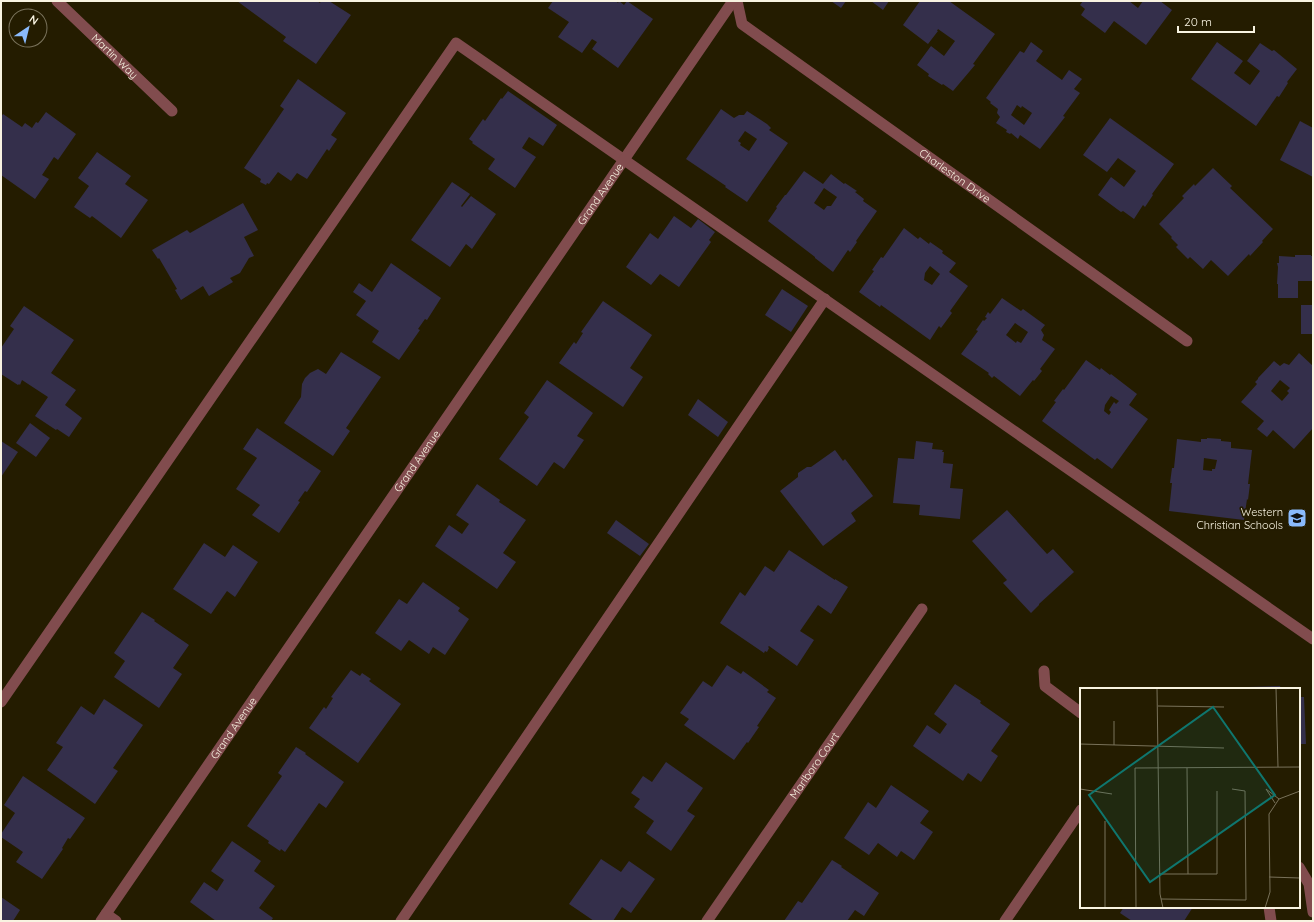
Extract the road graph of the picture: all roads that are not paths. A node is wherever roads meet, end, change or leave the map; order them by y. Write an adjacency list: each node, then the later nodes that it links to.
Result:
1 (58, 1): 4 (street, Martin Way)
2 (733, 1): 5 (street, Grand Avenue)
3 (737, 1): 7 (street, Charleston Drive)
4 (172, 111)
5 (624, 159): 6 (street); 11 (street); 17 (street, Grand Avenue)
6 (825, 299): 9 (street); 19 (street)
7 (1187, 341)
8 (922, 609): 20 (street, Marlboro Court)
9 (1313, 639)
10 (1044, 671): 12 (street)
11 (1, 702)
12 (1080, 712)
13 (1080, 811): 21 (street)
14 (1300, 869): 16 (street)
15 (1269, 908): 22 (street)
16 (1313, 912)
17 (103, 917): 18 (street)
18 (116, 921)
19 (401, 921)
20 (707, 921)
21 (1005, 921)
22 (1271, 921)

